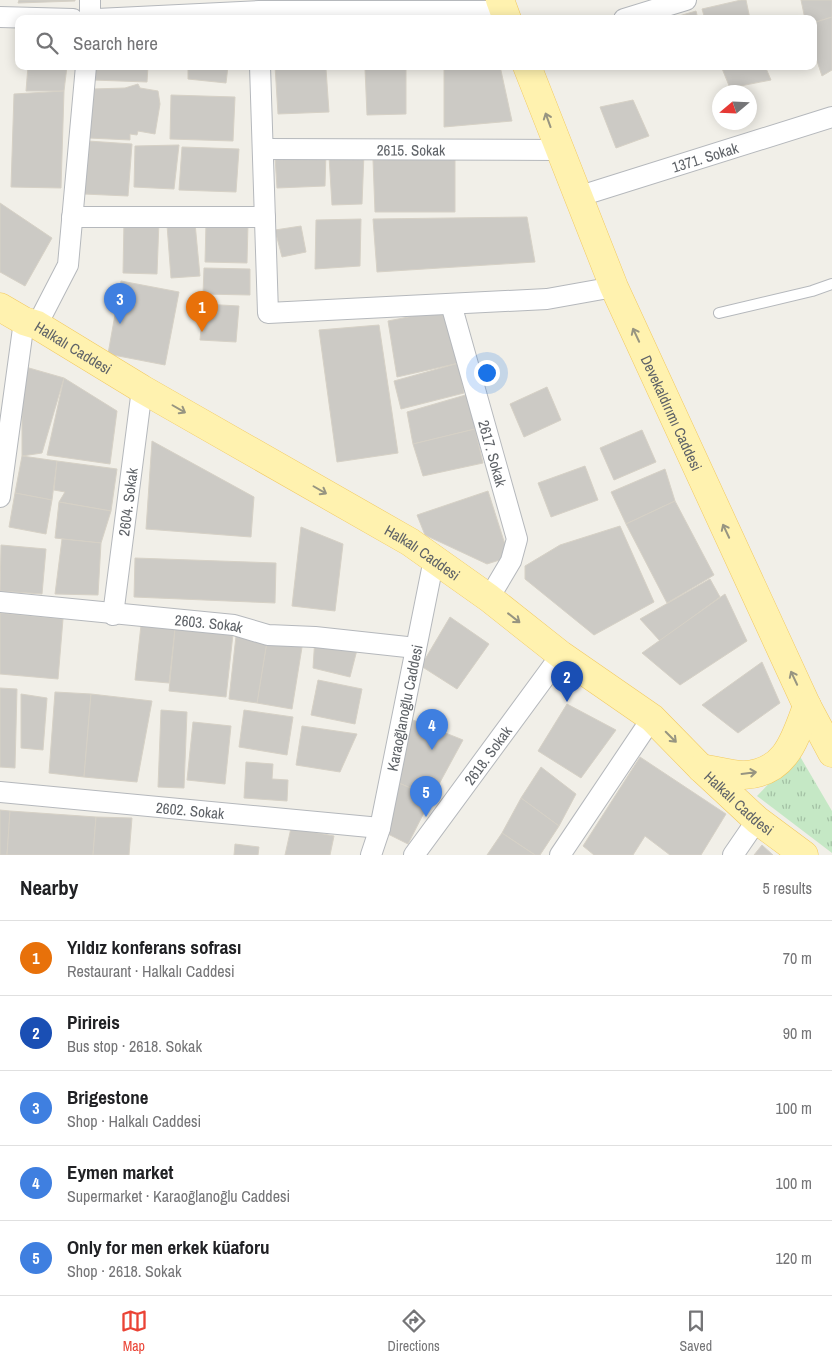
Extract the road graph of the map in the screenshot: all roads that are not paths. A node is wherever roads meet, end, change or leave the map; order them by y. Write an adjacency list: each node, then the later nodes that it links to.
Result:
1 (90, 0): 5 (street)
2 (686, 0): 7 (street)
3 (259, 10): 4 (street); 6 (street)
4 (504, 10)
5 (90, 15)
6 (169, 15)
7 (637, 15)
8 (0, 17): 9 (street)
9 (15, 17)
10 (86, 70): 17 (street)
11 (260, 70): 14 (street)
12 (529, 70): 15 (main road, Devekaldırımı Caddesi, one-way to 12)
13 (832, 117): 16 (street, 1371. Sokak)
14 (263, 149): 15 (street, 2615. Sokak); 18 (street)
15 (559, 150): 16 (main road, Devekaldırımı Caddesi)
16 (577, 197): 20 (main road, Devekaldırımı Caddesi)
17 (72, 217): 18 (street); 24 (street)
18 (265, 217): 21 (street)
19 (832, 284): 23 (lane)
20 (614, 287): 21 (street); 33 (main road, Devekaldırımı Caddesi, one-way to 20)
21 (451, 304): 28 (street, 2617. Sokak)
22 (0, 307): 24 (main road, Halkalı Caddesi)
23 (719, 313)
24 (30, 323): 25 (main road, Halkalı Caddesi); 26 (street)
25 (142, 388): 27 (main road, Halkalı Caddesi, one-way to 27); 30 (street, 2604. Sokak)
26 (0, 497)
27 (434, 559): 28 (main road, Halkalı Caddesi); 31 (street, Karaoğlanoğlu Caddesi)
28 (489, 598): 32 (main road, Halkalı Caddesi, one-way to 32)
29 (0, 602): 30 (street, 2603. Sokak)
30 (112, 615): 31 (street, 2603. Sokak)
31 (416, 648): 39 (street, Karaoğlanoğlu Caddesi)
32 (561, 655): 34 (main road, Halkalı Caddesi); 41 (street, 2618. Sokak)
33 (807, 706): 35 (main road, Devekaldırımı Caddesi); 36 (main road, one-way to 33)
34 (652, 718): 36 (main road, Halkalı Caddesi, one-way to 36); 42 (street)
35 (832, 753)
36 (701, 768): 38 (main road, Halkalı Caddesi)
37 (0, 792): 39 (street, 2602. Sokak)
38 (757, 820): 43 (street); 44 (main road, Halkalı Caddesi)
39 (380, 828): 40 (street, Karaoğlanoğlu Caddesi)
40 (371, 855)
41 (414, 855)
42 (560, 855)
43 (733, 855)
44 (804, 855)

